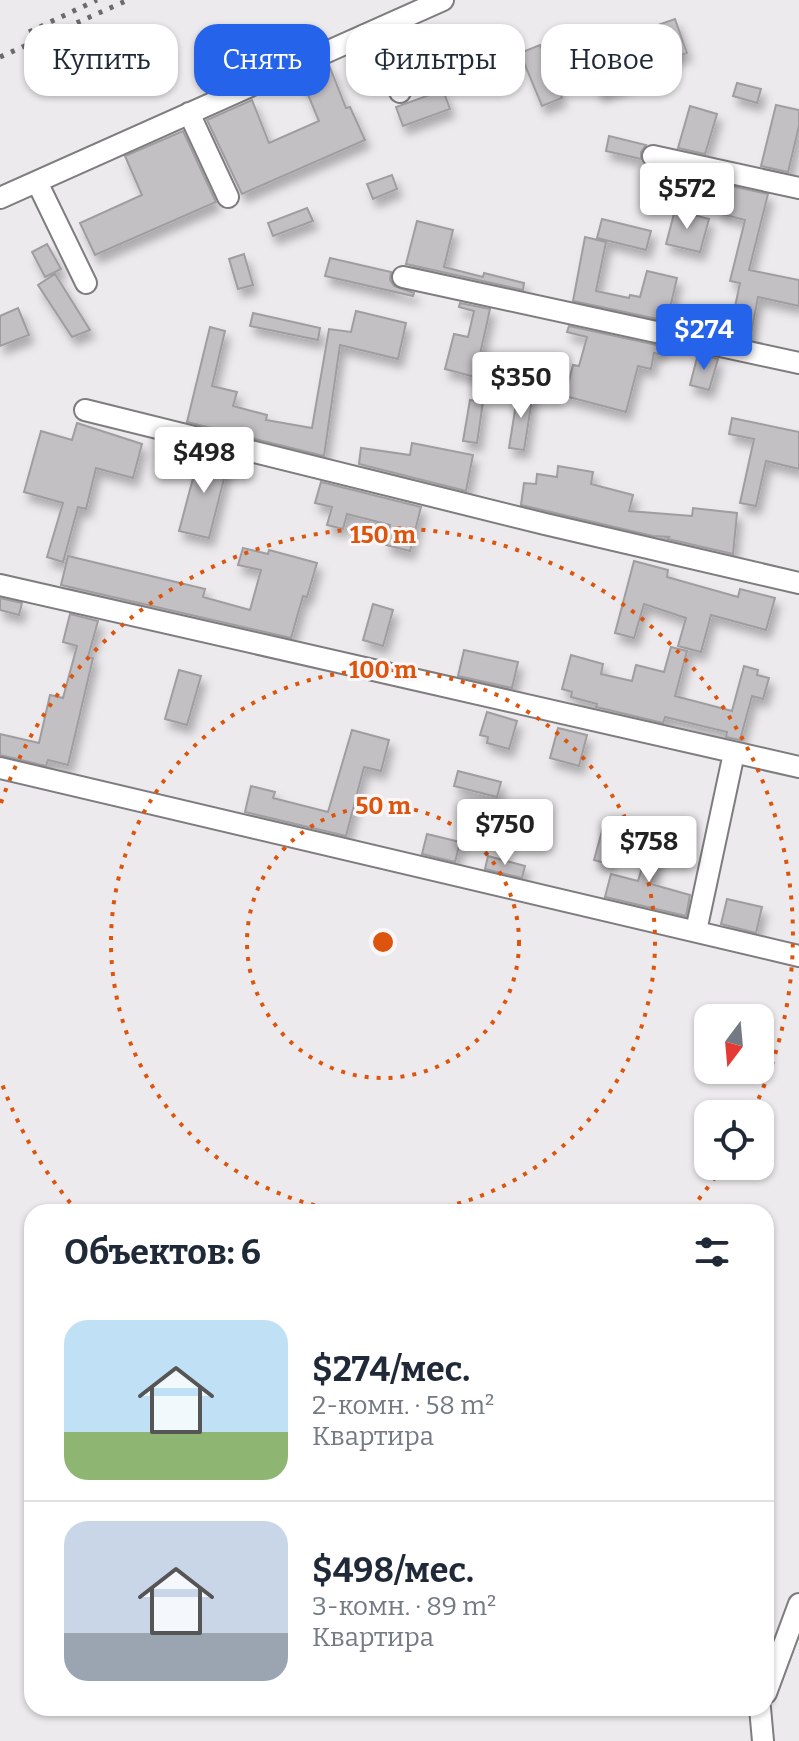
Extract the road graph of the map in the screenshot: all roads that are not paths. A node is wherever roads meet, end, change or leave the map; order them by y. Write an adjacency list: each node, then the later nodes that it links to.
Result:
1 (443, 0): 2 (lane)
2 (392, 24)
3 (346, 45): 4 (lane)
4 (189, 113): 6 (lane); 8 (lane)
5 (653, 156): 7 (lane)
6 (37, 182): 9 (lane); 11 (lane)
7 (799, 188)
8 (228, 197)
9 (0, 198)
10 (403, 277): 12 (lane)
11 (86, 283)
12 (799, 363)
13 (85, 410): 14 (lane)
14 (799, 583)
15 (0, 585): 16 (lane)
16 (734, 753): 17 (lane); 19 (lane)
17 (799, 767)
18 (0, 768): 19 (lane)
19 (696, 931): 20 (lane)
20 (799, 956)
21 (799, 1604): 22 (lane)
22 (774, 1671)
23 (761, 1716): 24 (lane)
24 (763, 1741)

